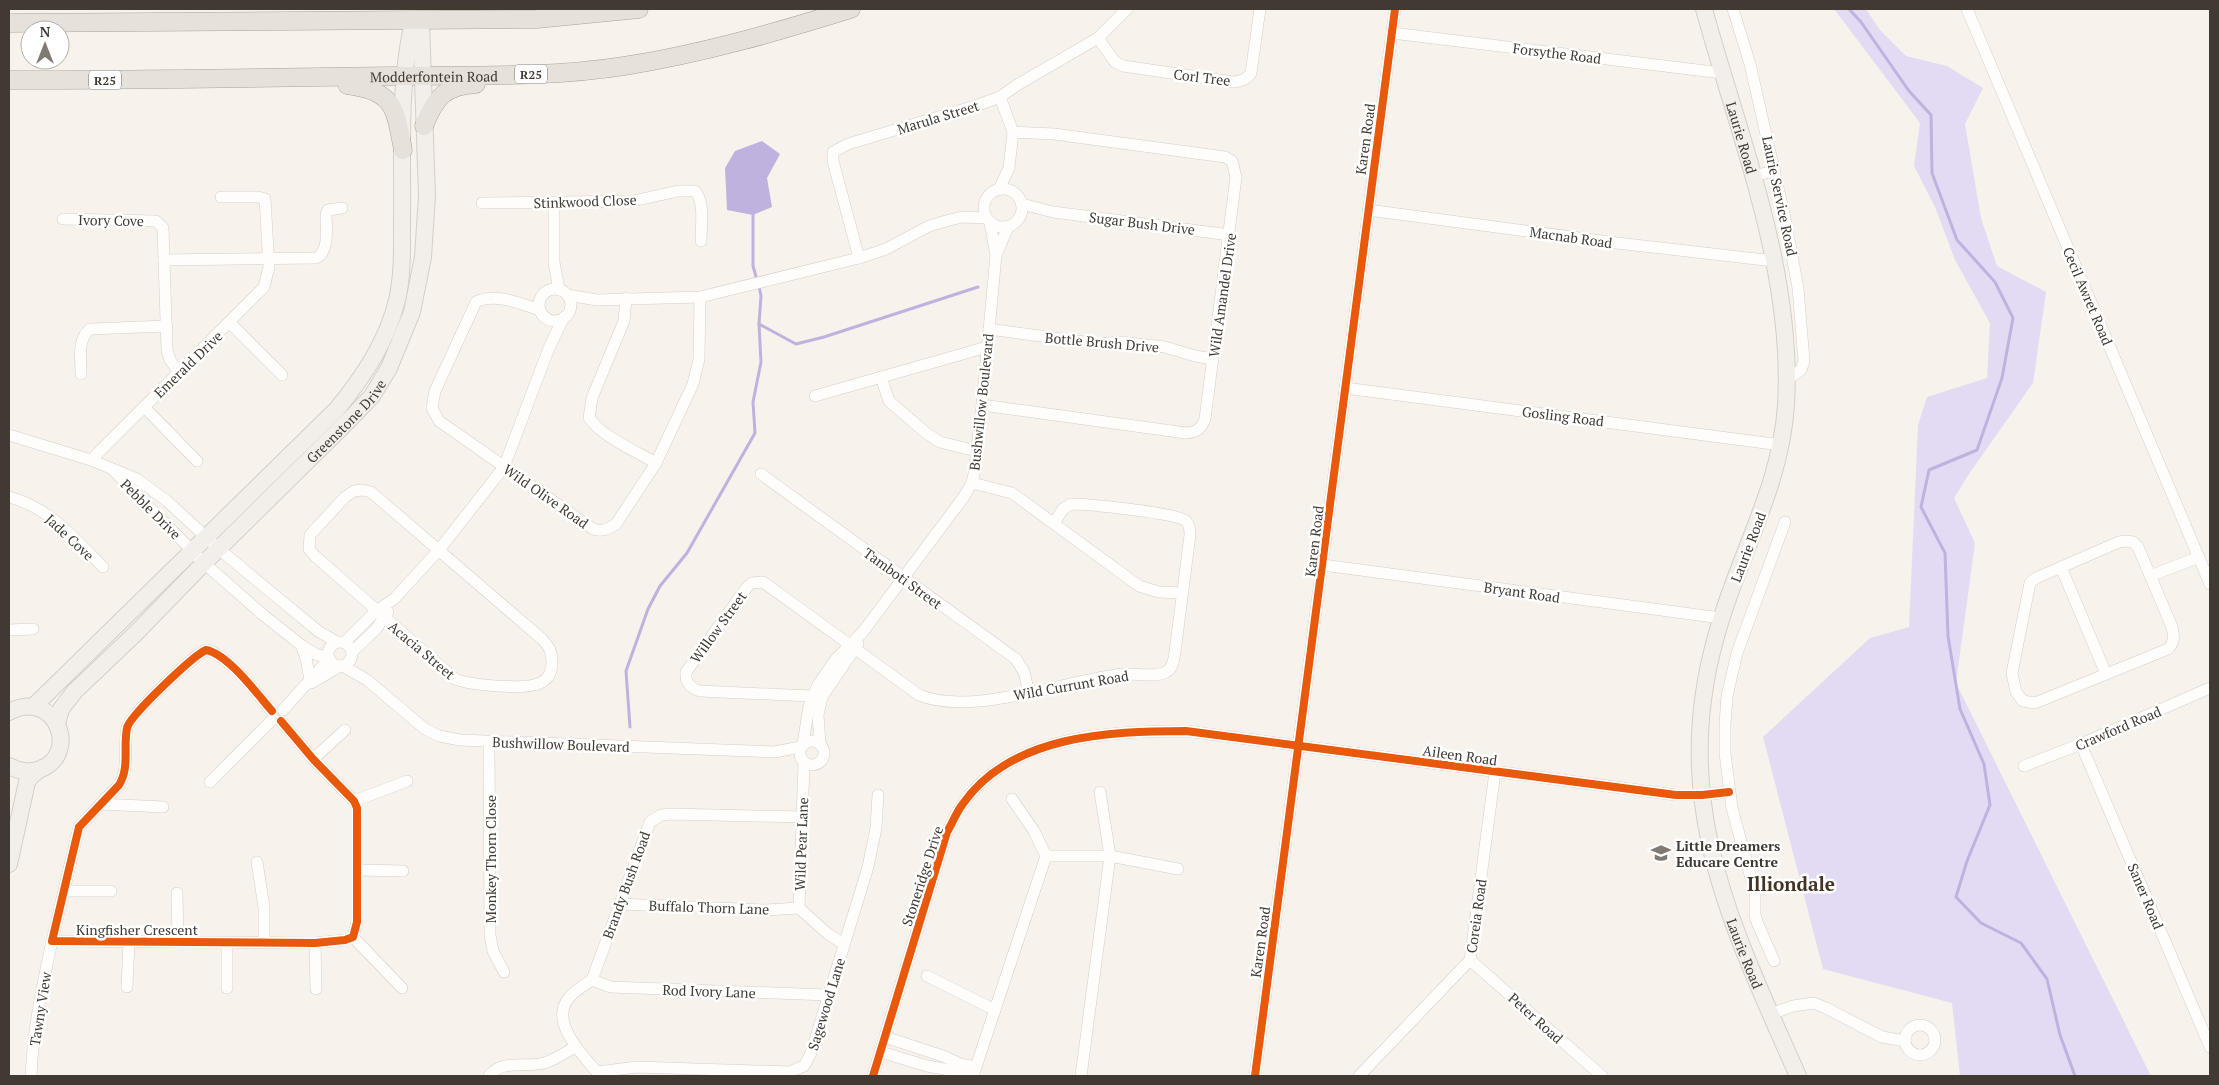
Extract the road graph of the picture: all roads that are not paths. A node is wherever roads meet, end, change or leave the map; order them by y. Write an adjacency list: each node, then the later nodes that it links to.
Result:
1 (639, 9): 9 (main road)
2 (851, 9): 14 (main road, Modderfontein Road / R25)
3 (1127, 9): 12 (street, Marula Street)
4 (1260, 9): 12 (street, Corl Tree)
5 (1395, 9): 11 (street, Karen Road)
6 (1704, 9): 13 (main road, Laurie Road)
7 (1733, 9): 24 (street, Laurie Service Road)
8 (1966, 9): 90 (street, Cecil Awret Road)
9 (417, 22): 10 (main road); 15 (main road, Greenstone Drive); 16 (main road, Greenstone Drive)
10 (9, 24)
11 (1392, 33): 13 (street, Forsythe Road); 34 (street, Karen Road)
12 (1098, 38): 19 (street, Marula Street)
13 (1722, 73): 25 (main road, Laurie Road)
14 (546, 74): 16 (main road, Modderfontein Road / R25); 20 (main road)
15 (404, 76): 16 (main road, Modderfontein Road / R25); 17 (main road, Modderfontein Road / R25); 22 (main road, Greenstone Drive)
16 (422, 76): 20 (main road, Greenstone Drive)
17 (202, 79): 18 (main road, Modderfontein Road / R25); 22 (main road)
18 (9, 80)
19 (1000, 97): 21 (street); 45 (street, Marula Street)
20 (424, 126): 87 (main road, Greenstone Drive)
21 (1013, 132): 23 (street); 41 (street, Wild Amandel Drive)
22 (403, 150): 86 (main road, Greenstone Drive)
23 (1009, 168): 26 (street); 27 (street)
24 (1775, 171): 25 (street); 68 (street, Laurie Service Road)
25 (1752, 176): 47 (main road, Laurie Road)
26 (999, 189): 27 (street); 29 (street)
27 (1016, 194): 32 (street)
28 (221, 197): 44 (street, Emerald Drive)
29 (985, 200): 36 (street); 39 (street)
30 (482, 203): 31 (street, Stinkwood Close)
31 (554, 203): 42 (street, Stinkwood Close); 48 (street)
32 (1022, 204): 35 (street, Sugar Bush Drive); 37 (street)
33 (342, 208): 44 (street)
34 (1368, 210): 47 (street, Macnab Road); 69 (street, Karen Road)
35 (1053, 212): 37 (street, Sugar Bush Drive); 41 (street, Sugar Bush Drive)
36 (962, 216): 39 (street); 45 (street)
37 (1021, 216): 40 (street)
38 (63, 219): 46 (street, Ivory Cove)
39 (988, 220): 40 (street); 43 (street, Bushwillow Boulevard)
40 (1008, 227): 43 (street, Bushwillow Boulevard)
41 (1230, 235): 63 (street, Wild Amandel Drive)
42 (701, 241)
43 (996, 255): 60 (street, Bushwillow Boulevard)
44 (268, 258): 46 (street); 58 (street, Emerald Drive)
45 (859, 258): 51 (street)
46 (164, 260): 59 (street)
47 (1774, 261): 68 (main road, Laurie Road)
48 (554, 262): 49 (street); 50 (street)
49 (563, 292): 50 (street); 53 (street); 56 (street)
50 (544, 294): 54 (street, Wild Olive Road); 55 (street)
51 (700, 297): 52 (street); 78 (street, Wild Olive Road)
52 (626, 298): 53 (street); 78 (street)
53 (596, 300): 56 (street)
54 (514, 301): 55 (street, Wild Olive Road); 79 (street, Wild Olive Road)
55 (540, 310): 57 (street)
56 (567, 313): 57 (street); 62 (street)
57 (550, 320): 62 (street)
58 (230, 323): 64 (street, Emerald Drive); 66 (street)
59 (166, 326): 64 (street); 65 (street)
60 (989, 330): 61 (street, Bushwillow Boulevard); 63 (street, Bottle Brush Drive)
61 (987, 347): 67 (street); 71 (street, Bushwillow Boulevard)
62 (549, 348): 79 (street)
63 (1213, 359): 71 (street, Wild Amandel Drive)
64 (179, 372): 72 (street, Emerald Drive)
65 (81, 374)
66 (282, 376)
67 (881, 377): 70 (street); 75 (street)
68 (1787, 379): 74 (main road, Laurie Road)
69 (1345, 388): 74 (street, Gosling Road); 92 (street, Karen Road)
70 (814, 396)
71 (982, 405): 75 (street, Bushwillow Boulevard)
72 (144, 407): 76 (street, Emerald Drive); 77 (street)
73 (9, 435): 76 (street, Pebble Drive)
74 (1781, 445): 100 (main road, Laurie Road)
75 (976, 451): 82 (street, Bushwillow Boulevard)
76 (91, 460): 80 (street, Pebble Drive)
77 (197, 461)
78 (656, 463): 79 (street, Wild Olive Road)
79 (504, 467): 88 (street)
80 (111, 468): 86 (street, Pebble Drive); 89 (street, Pebble Drive)
81 (761, 474): 96 (street, Tamboti Street)
82 (972, 483): 85 (street); 96 (street, Bushwillow Boulevard)
83 (9, 497): 93 (street, Jade Cove)
84 (1785, 522): 135 (street)
85 (1054, 523): 98 (street); 98 (street)
86 (206, 536): 87 (street, Pebble Drive); 89 (main road, Greenstone Drive)
87 (219, 550): 91 (main road, Greenstone Drive); 105 (street, Bushwillow Boulevard)
88 (440, 550): 99 (street); 99 (street, Acacia Street); 99 (street, Acacia Street)
89 (192, 551): 91 (street, Pebble Drive); 114 (main road, Greenstone Drive)
90 (2200, 557): 95 (street); 97 (street, Cecil Awret Road)
91 (204, 563): 103 (street); 117 (main road, Greenstone Drive)
92 (1323, 565): 100 (street, Bryant Road); 123 (street, Karen Road)
93 (103, 567)
94 (2060, 567): 95 (street); 108 (street); 108 (street)
95 (2150, 576): 108 (street)
96 (903, 578): 104 (street, Bushwillow Boulevard); 112 (street, Tamboti Street)
97 (2210, 584)
98 (1182, 593): 112 (street, Wild Currunt Road)
99 (381, 615): 105 (street)
100 (1721, 618): 137 (main road, Laurie Road)
101 (33, 629): 102 (street)
102 (9, 630)
103 (301, 645): 106 (street); 110 (street)
104 (853, 646): 112 (street, Wild Currunt Road); 113 (street, Bushwillow Boulevard); 113 (street, Willow Street)
105 (346, 648): 106 (street); 107 (street); 109 (street, Bushwillow Boulevard)
106 (328, 658): 107 (street, Bushwillow Boulevard); 110 (street)
107 (341, 666): 109 (street, Bushwillow Boulevard); 110 (street)
108 (2106, 674)
109 (368, 680): 120 (street, Bushwillow Boulevard)
110 (309, 682): 116 (street)
111 (2210, 688): 122 (street, Crawford Road)
112 (1029, 693)
113 (816, 697): 121 (street); 124 (street, Bushwillow Boulevard)
114 (34, 706): 115 (main road); 117 (main road)
115 (9, 712)
116 (277, 715): 125 (street, Kingfisher Crescent); 132 (street); 140 (street, Kingfisher Crescent)
117 (57, 724): 129 (main road)
118 (344, 730): 125 (street)
119 (1216, 734): 123 (street, Aileen Road); 175 (street, Stoneridge Drive)
120 (489, 742): 124 (street, Bushwillow Boulevard); 165 (street, Monkey Thorn Close)
121 (820, 744): 124 (street); 126 (street)
122 (2081, 744): 128 (street, Crawford Road); 178 (street, Saner Road)
123 (1299, 746): 130 (street, Aileen Road); 186 (street, Karen Road)
124 (802, 753): 126 (street); 133 (street, Wild Pear Lane)
125 (314, 759): 139 (street, Kingfisher Crescent)
126 (816, 765): 133 (street, Wild Pear Lane)
127 (9, 766): 129 (main road)
128 (2024, 766)
129 (42, 768): 146 (main road)
130 (1495, 772): 137 (street, Aileen Road); 163 (street, Coreia Road)
131 (408, 781): 139 (street)
132 (210, 782)
133 (804, 783): 142 (street, Wild Pear Lane)
134 (1100, 792): 144 (street)
135 (1729, 792): 137 (street, Aileen Road); 164 (street)
136 (878, 796): 162 (street, Sagewood Lane)
137 (1702, 796): 174 (main road, Laurie Road)
138 (1012, 799): 143 (street)
139 (354, 801): 148 (street)
140 (100, 804): 141 (street); 150 (street, Kingfisher Crescent)
141 (164, 807)
142 (801, 817): 153 (street, Brandy Bush Road); 154 (street, Wild Pear Lane)
143 (1046, 856): 144 (street); 173 (street)
144 (1110, 856): 147 (street); 185 (street)
145 (257, 862): 160 (street)
146 (9, 864)
147 (1178, 869)
148 (358, 870): 149 (street); 155 (street)
149 (404, 871)
150 (65, 891): 151 (street); 156 (street, Kingfisher Crescent)
151 (111, 891)
152 (177, 893): 158 (street)
153 (620, 904): 154 (street, Buffalo Thorn Lane); 167 (street, Brandy Bush Road)
154 (799, 908): 162 (street, Wild Pear Lane)
155 (353, 937): 161 (street, Kingfisher Crescent); 170 (street)
156 (52, 941): 157 (street, Kingfisher Crescent); 182 (street, Tawny View)
157 (128, 942): 158 (street, Kingfisher Crescent); 168 (street)
158 (178, 942): 159 (street, Kingfisher Crescent)
159 (227, 942): 160 (street, Kingfisher Crescent); 169 (street)
160 (264, 942): 161 (street, Kingfisher Crescent)
161 (315, 943): 171 (street)
162 (844, 944): 172 (street, Sagewood Lane)
163 (1470, 960): 187 (street, Coreia Road); 188 (street, Peter Road)
164 (1774, 961)
165 (504, 972)
166 (927, 976): 173 (street)
167 (592, 980): 172 (street, Rod Ivory Lane); 177 (street)
168 (127, 987)
169 (226, 988)
170 (402, 988)
171 (316, 989)
172 (828, 995): 181 (street, Sagewood Lane)
173 (995, 1010): 180 (street)
174 (1771, 1014): 176 (street); 189 (main road, Laurie Road)
175 (885, 1037): 179 (street, Stoneridge Drive); 180 (street)
176 (1905, 1041)
177 (576, 1047): 181 (street); 183 (street)
178 (2210, 1047)
179 (881, 1052): 180 (street); 184 (street, Stoneridge Drive)
180 (974, 1072)
181 (598, 1074)
182 (31, 1076)
183 (488, 1076)
184 (873, 1076)
185 (1081, 1076)
186 (1255, 1076)
187 (1359, 1076)
188 (1602, 1076)
189 (1798, 1076)

